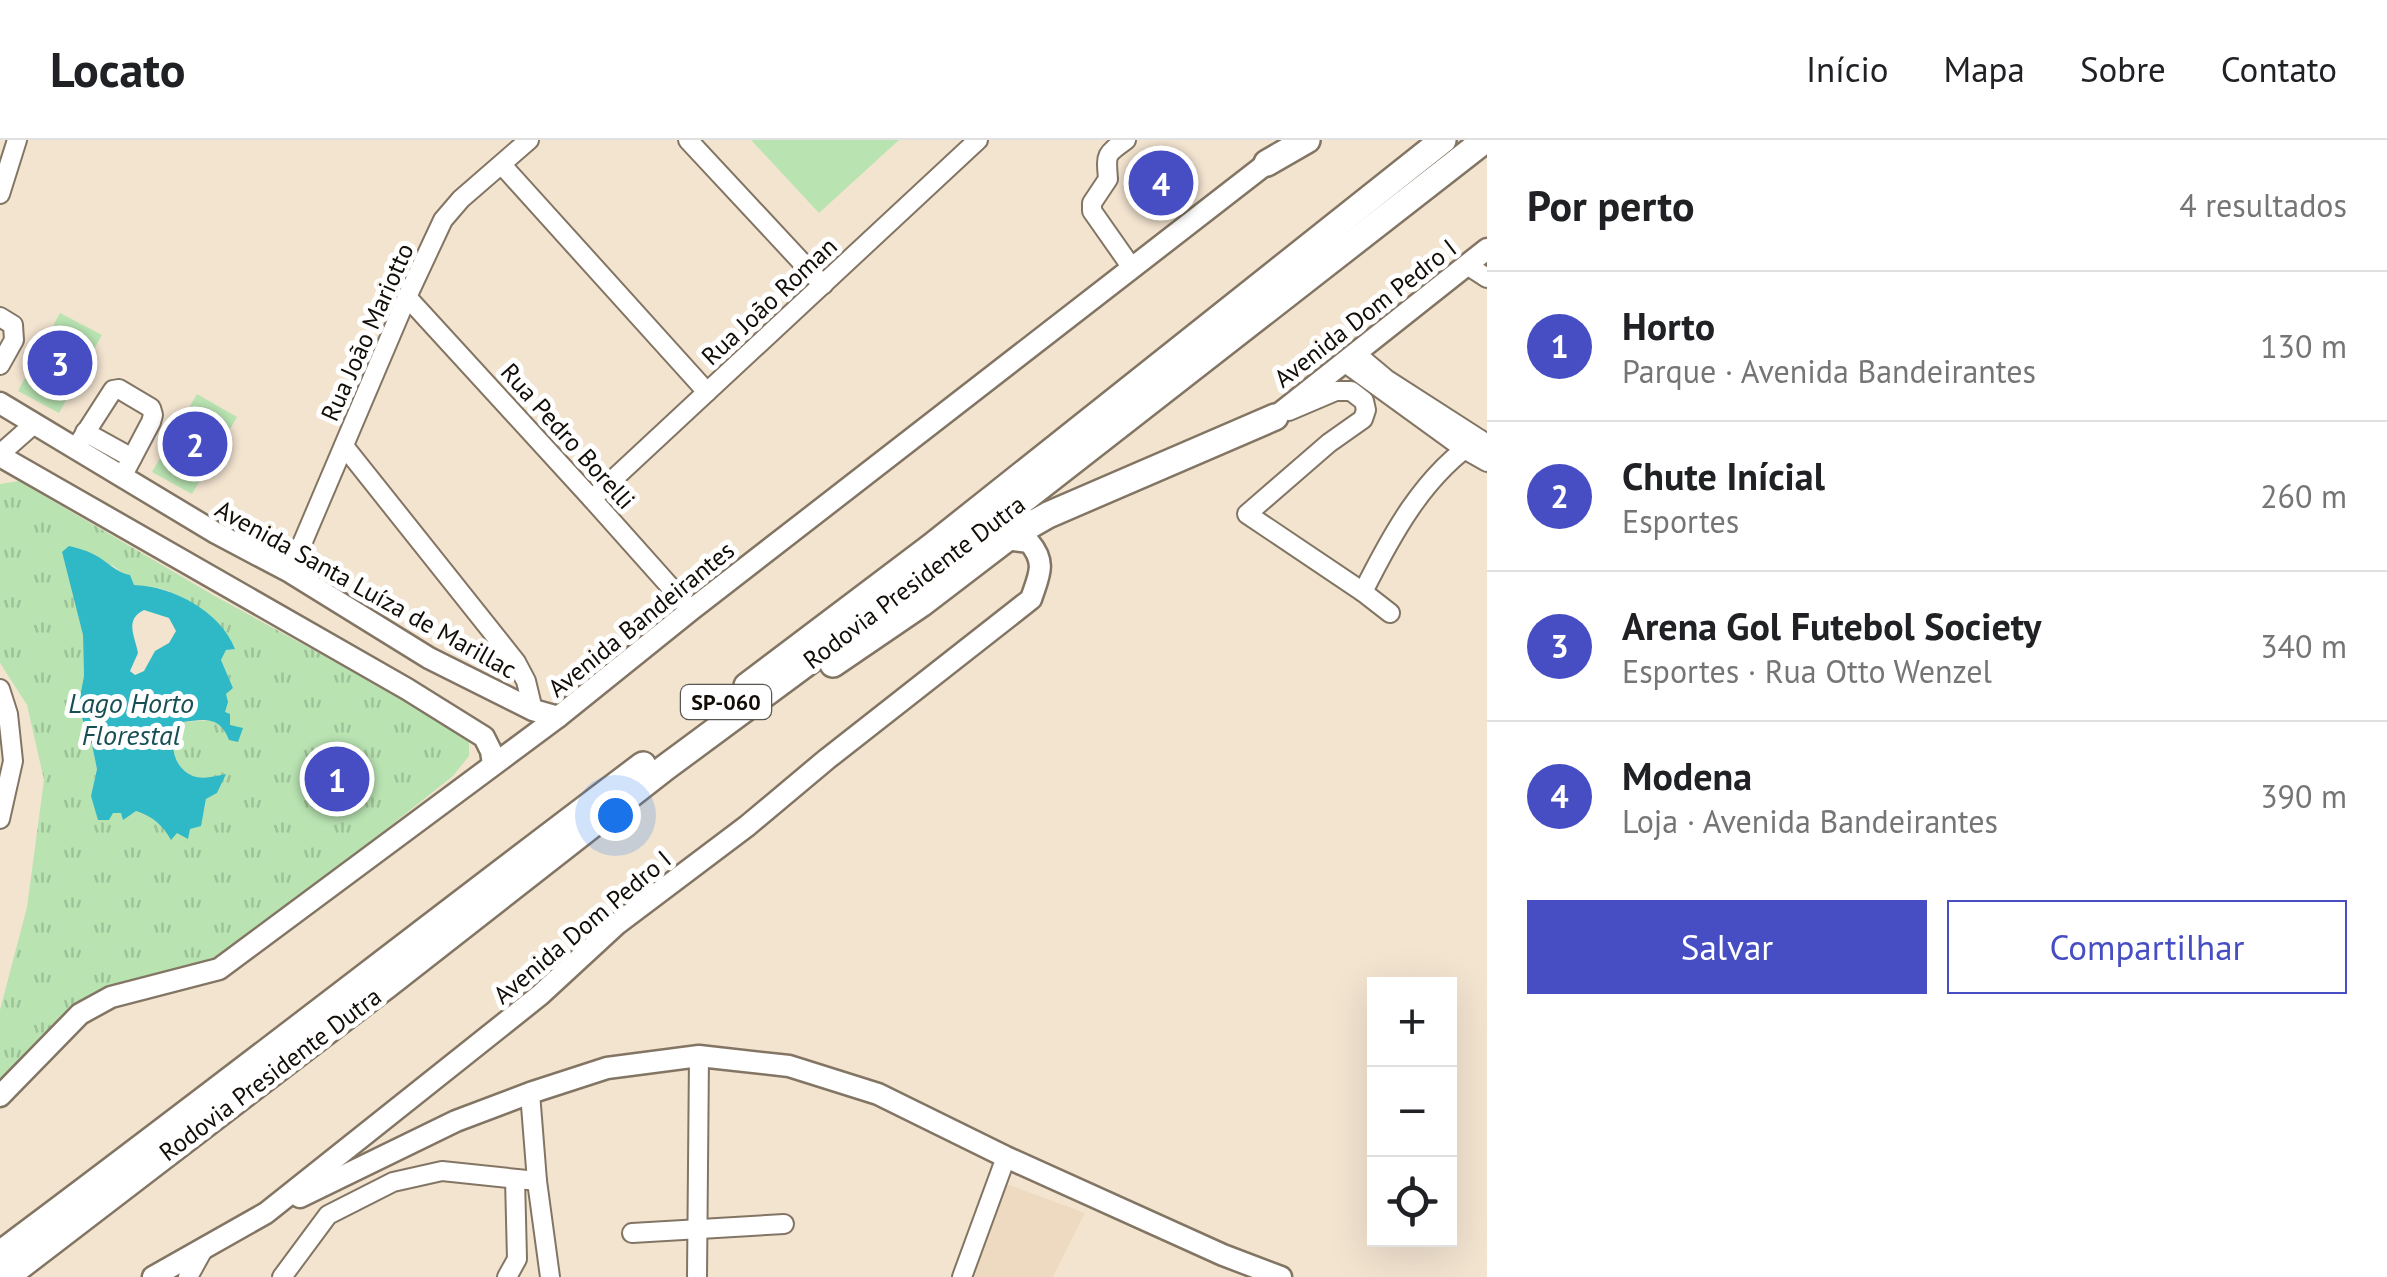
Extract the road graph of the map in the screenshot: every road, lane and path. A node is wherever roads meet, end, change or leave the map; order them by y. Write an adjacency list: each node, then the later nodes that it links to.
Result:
1 (17, 140): 12 (street)
2 (529, 140): 11 (street, Rua João Mariotto)
3 (688, 140): 17 (street)
4 (978, 140): 17 (street, Rua João Roman)
5 (1126, 140): 15 (street)
6 (1296, 140): 10 (main road, Avenida Bandeirantes)
7 (1308, 140): 10 (highway)
8 (1443, 140): 57 (highway, Rodovia Presidente Dutra / SP-060)
9 (1485, 140): 45 (highway, Rodovia Presidente Dutra / SP-060)
10 (1268, 163): 15 (main road, Avenida Bandeirantes)
11 (502, 165): 18 (street, Rua João Mariotto); 22 (street)
12 (0, 194)
13 (1487, 250): 14 (main road, Avenida Dom Pedro I)
14 (1468, 265): 16 (street); 20 (main road, Avenida Dom Pedro I)
15 (1132, 268): 36 (main road, Avenida Bandeirantes)
16 (1487, 278)
17 (823, 285): 22 (street, Rua João Roman)
18 (407, 297): 28 (street, Rua João Mariotto); 32 (street, Rua Pedro Borelli)
19 (0, 317): 21 (street)
20 (1350, 358): 24 (main road, Avenida Dom Pedro I); 27 (street)
21 (0, 365)
22 (707, 392): 32 (street, Rua João Roman)
23 (0, 403): 25 (main road, Avenida Santa Luíza de Marillac)
24 (1275, 416): 33 (highway); 35 (street)
25 (34, 424): 26 (main road, Avenida Santa Luíza de Marillac); 29 (street)
26 (80, 440): 31 (main road, Avenida Santa Luíza de Marillac); 31 (street)
27 (1476, 444): 30 (street); 35 (street)
28 (344, 446): 34 (street, Rua João Mariotto); 41 (street)
29 (0, 455): 40 (main road)
30 (1487, 462)
31 (127, 468): 34 (main road, Avenida Santa Luíza de Marillac)
32 (592, 498): 36 (street, Rua Pedro Borelli)
33 (1006, 540): 45 (highway); 52 (main road, Avenida Dom Pedro I)
34 (290, 572): 38 (main road, Avenida Santa Luíza de Marillac)
35 (1363, 592): 37 (street)
36 (691, 610): 42 (main road, Avenida Bandeirantes)
37 (1390, 613)
38 (429, 658): 40 (main road); 41 (main road, Avenida Santa Luíza de Marillac)
39 (0, 690): 44 (street)
40 (407, 690): 43 (main road)
41 (534, 710): 42 (main road, Avenida Santa Luíza de Marillac)
42 (558, 717): 43 (main road, Avenida Bandeirantes)
43 (493, 764): 48 (main road, Avenida Bandeirantes)
44 (0, 819)
45 (596, 824): 58 (highway, Rodovia Presidente Dutra / SP-060)
46 (698, 1056): 47 (main road); 49 (main road); 54 (street)
47 (530, 1093): 51 (street); 52 (main road)
48 (0, 1096)
49 (1006, 1157): 65 (street); 66 (main road)
50 (515, 1179): 51 (street); 61 (street); 62 (street)
51 (538, 1181): 63 (street)
52 (266, 1213): 56 (main road, Avenida Dom Pedro I)
53 (784, 1224): 54 (street)
54 (697, 1228): 55 (street); 64 (street)
55 (632, 1233)
56 (203, 1250): 59 (main road, Avenida Dom Pedro I); 60 (street)
57 (0, 1254)
58 (6, 1277)
59 (153, 1277)
60 (188, 1277)
61 (282, 1277)
62 (506, 1277)
63 (550, 1277)
64 (696, 1277)
65 (962, 1277)
66 (1281, 1277)

